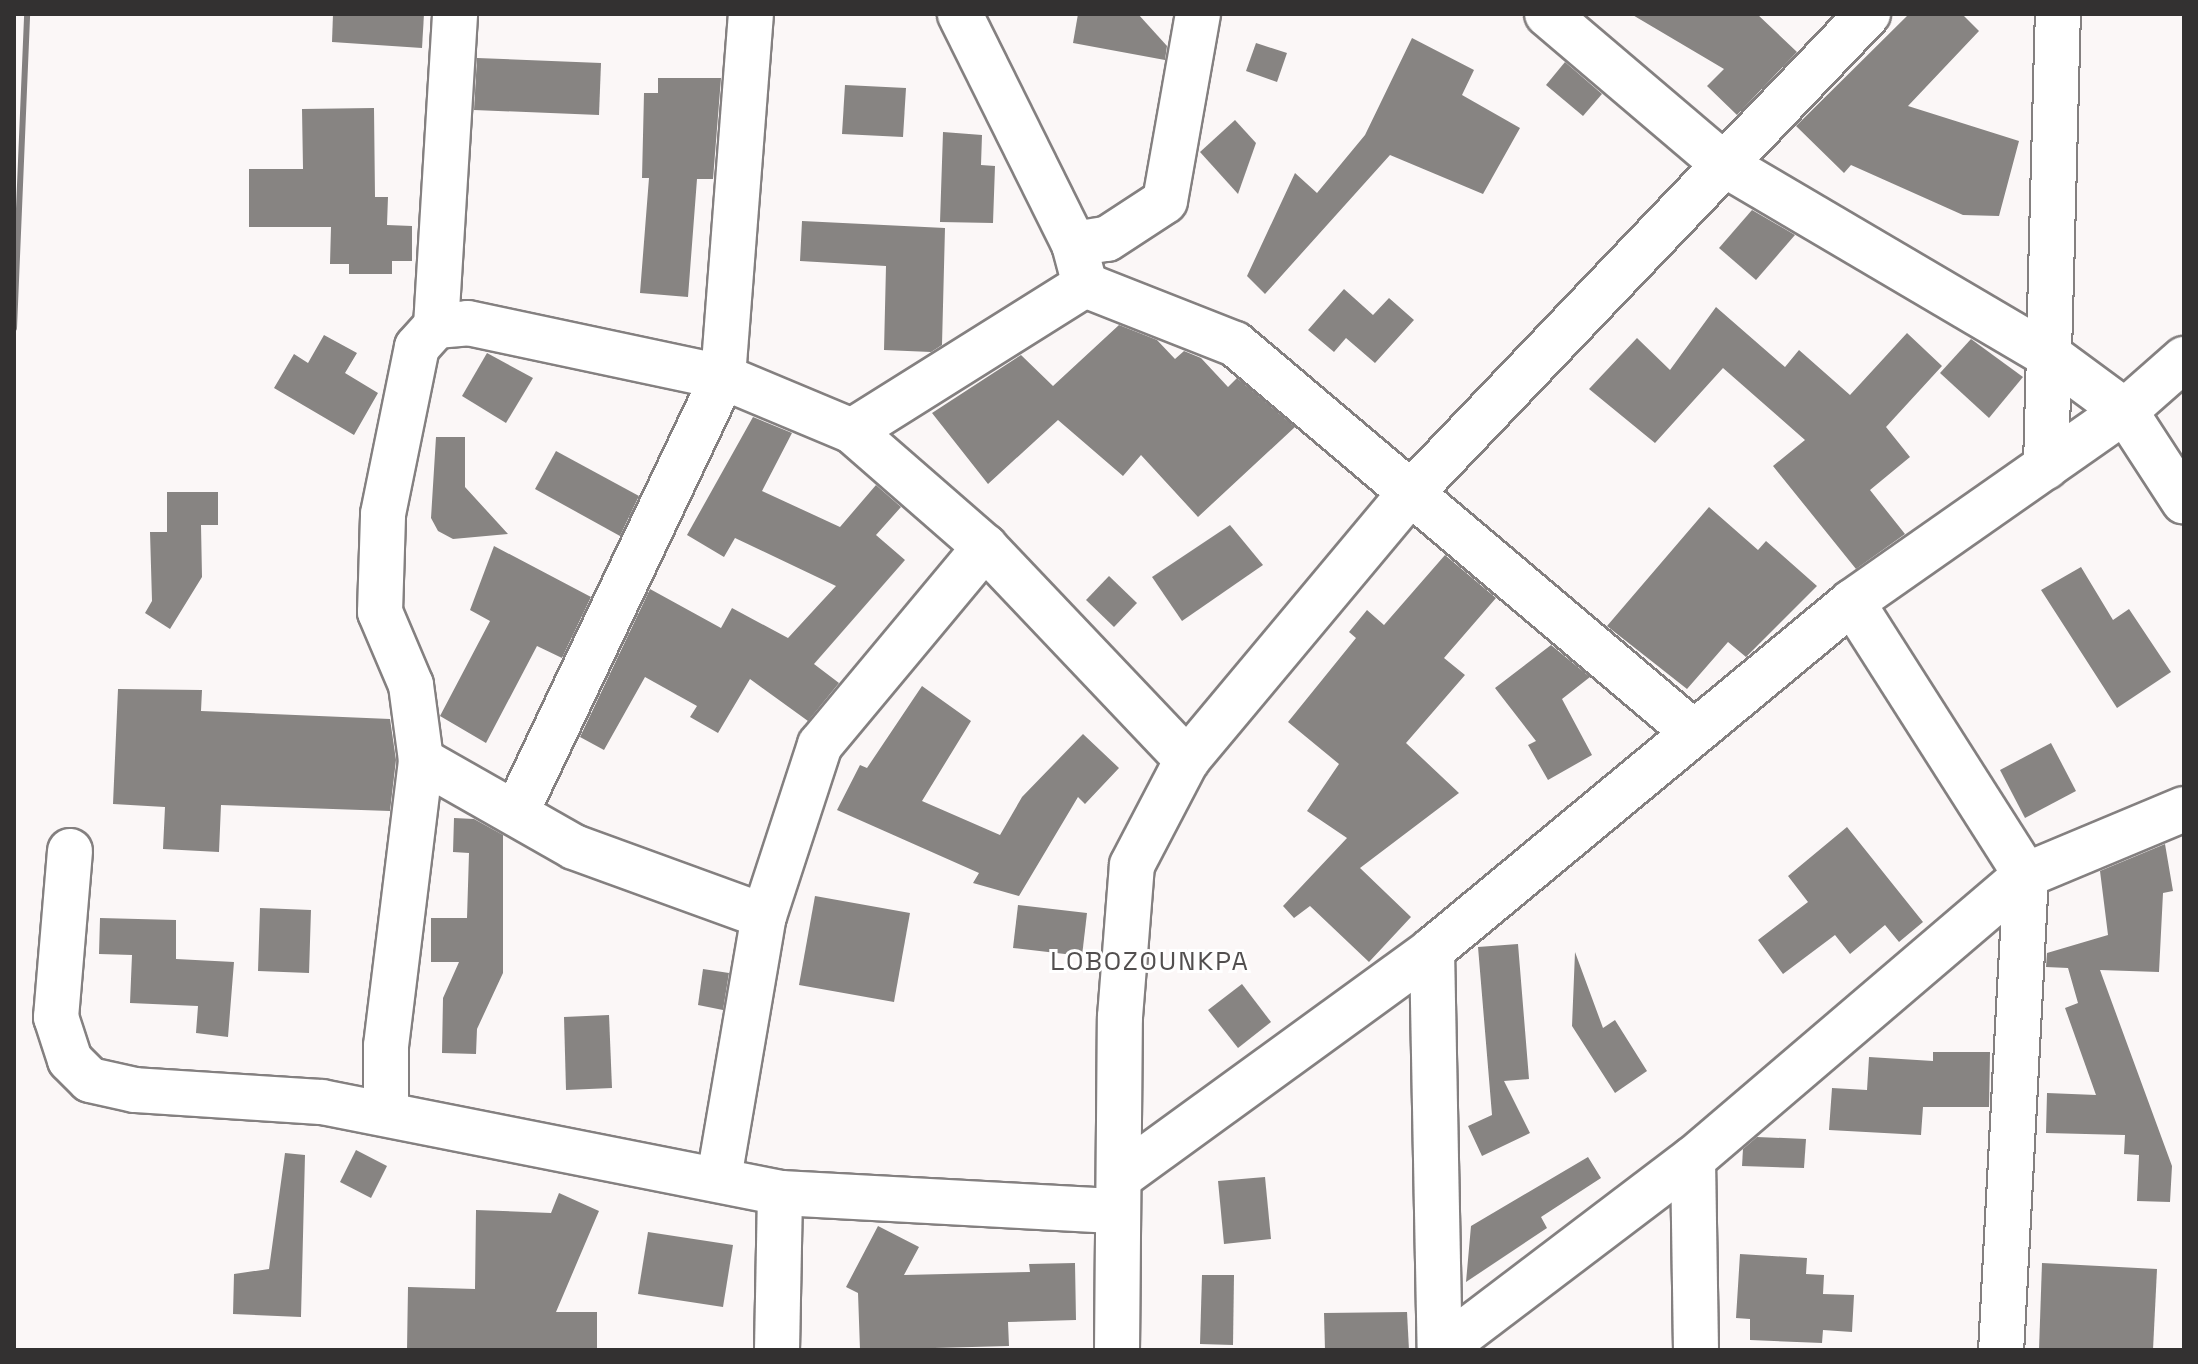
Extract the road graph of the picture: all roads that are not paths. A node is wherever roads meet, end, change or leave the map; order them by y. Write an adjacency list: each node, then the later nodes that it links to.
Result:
1 (455, 14): 10 (street)
2 (751, 14): 13 (street)
3 (960, 14): 9 (street)
4 (1198, 14): 9 (street)
5 (1547, 14): 8 (street)
6 (1868, 14): 8 (street)
7 (2058, 14): 11 (street)
8 (1722, 163): 11 (street); 17 (street)
9 (1079, 265): 15 (street); 17 (street)
10 (436, 326): 13 (street); 22 (street)
11 (2053, 358): 14 (street); 16 (street)
12 (2184, 359): 14 (street)
13 (723, 377): 15 (street); 25 (street)
14 (2125, 411): 16 (street); 18 (street)
15 (852, 431): 19 (street)
16 (2046, 467): 20 (street)
17 (1407, 497): 21 (street); 23 (street)
18 (2184, 502)
19 (985, 547): 23 (street); 28 (street)
20 (1852, 602): 21 (street); 27 (street)
21 (1692, 731): 29 (street)
22 (421, 760): 25 (street); 30 (street)
23 (1187, 760): 34 (street)
24 (2184, 809): 27 (street)
25 (516, 813): 28 (street)
26 (70, 851): 30 (street)
27 (2026, 875): 31 (street); 39 (street)
28 (764, 916): 32 (street)
29 (1432, 950): 34 (street); 37 (street)
30 (386, 1114): 32 (street)
31 (1693, 1159): 37 (street); 38 (street)
32 (719, 1178): 33 (street)
33 (780, 1193): 34 (street); 35 (street)
34 (1118, 1194): 36 (street)
35 (777, 1350)
36 (1117, 1350)
37 (1440, 1350)
38 (1696, 1350)
39 (2001, 1350)

